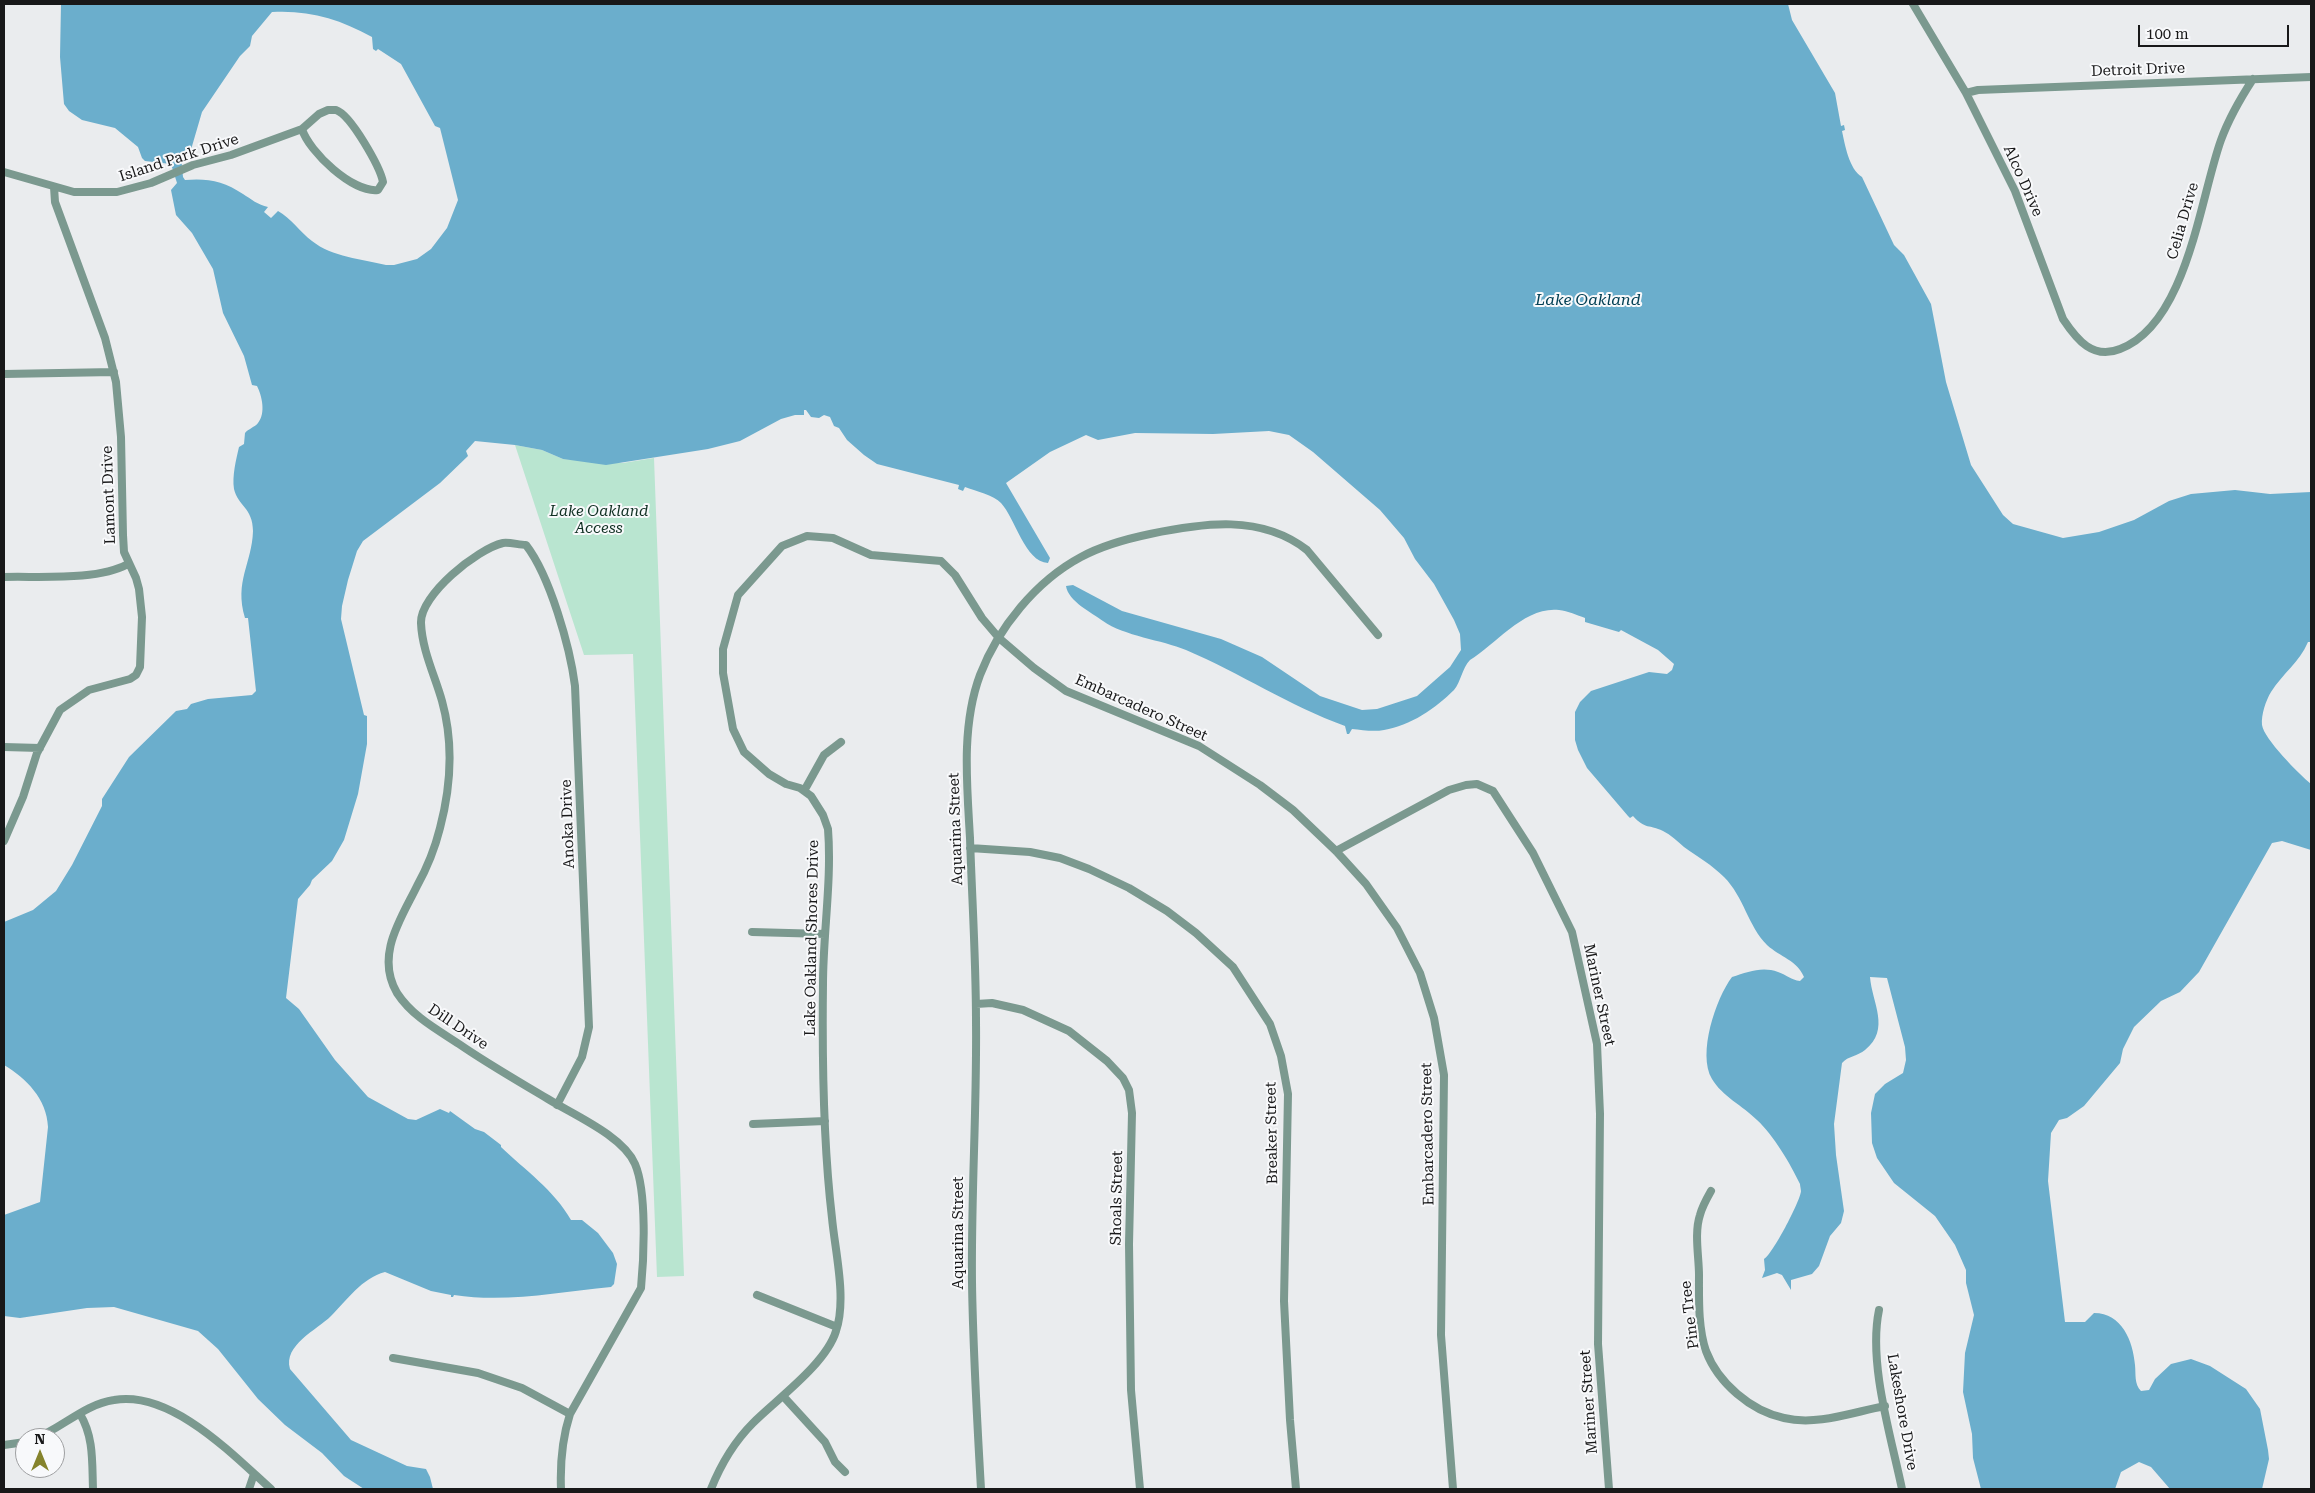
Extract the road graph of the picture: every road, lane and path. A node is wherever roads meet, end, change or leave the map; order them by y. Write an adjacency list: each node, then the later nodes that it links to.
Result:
1 (1913, 4): 4 (street, Alco Drive)
2 (2311, 77): 3 (street, Detroit Drive)
3 (2253, 79): 4 (street, Detroit Drive); 8 (street, Celia Drive)
4 (1966, 93): 8 (street, Alco Drive)
5 (302, 129): 5 (street, Island Park Drive); 7 (street, Island Park Drive)
6 (4, 172): 7 (street, Island Park Drive)
7 (54, 187): 9 (street, Lamont Drive)
8 (2114, 352)
9 (114, 372): 10 (street); 12 (street, Lamont Drive)
10 (4, 374)
11 (526, 546): 26 (street, Anoka Drive); 26 (street, Dill Drive)
12 (128, 564): 13 (street); 18 (street, Lamont Drive)
13 (4, 577)
14 (1378, 635): 15 (street, Aquarina Street)
15 (999, 638): 19 (street, Lake Oakland Shores Drive); 21 (street, Aquarina Street); 22 (street, Embarcadero Street)
16 (841, 742): 19 (street)
17 (4, 747): 18 (street)
18 (40, 748): 20 (street, Lamont Drive)
19 (804, 791): 24 (street, Lake Oakland Shores Drive)
20 (4, 841)
21 (970, 848): 25 (street, Aquarina Street); 48 (street, Breaker Street)
22 (1336, 851): 49 (street, Embarcadero Street); 50 (street, Mariner Street)
23 (752, 932): 24 (street)
24 (824, 934): 27 (street, Lake Oakland Shores Drive)
25 (976, 1004): 46 (street, Aquarina Street); 47 (street, Shoals Street)
26 (557, 1104): 37 (street, Dill Drive)
27 (825, 1121): 28 (street); 32 (street, Lake Oakland Shores Drive)
28 (753, 1124)
29 (1711, 1191): 35 (street, Pine Tree)
30 (757, 1295): 32 (street)
31 (1879, 1310): 35 (street, Lakeshore Drive)
32 (837, 1327): 34 (street, Lake Oakland Shores Drive)
33 (393, 1358): 37 (street)
34 (783, 1396): 39 (street); 45 (street, Lake Oakland Shores Drive)
35 (1885, 1406): 51 (street, Lakeshore Drive)
36 (80, 1414): 38 (street); 40 (street); 41 (street)
37 (570, 1414): 44 (street, Dill Drive)
38 (54, 1428)
39 (845, 1472)
40 (254, 1474): 42 (street); 43 (street)
41 (93, 1489)
42 (250, 1489)
43 (271, 1489)
44 (561, 1489)
45 (711, 1489)
46 (981, 1489)
47 (1140, 1489)
48 (1296, 1489)
49 (1452, 1489)
50 (1610, 1489)
51 (1902, 1489)

